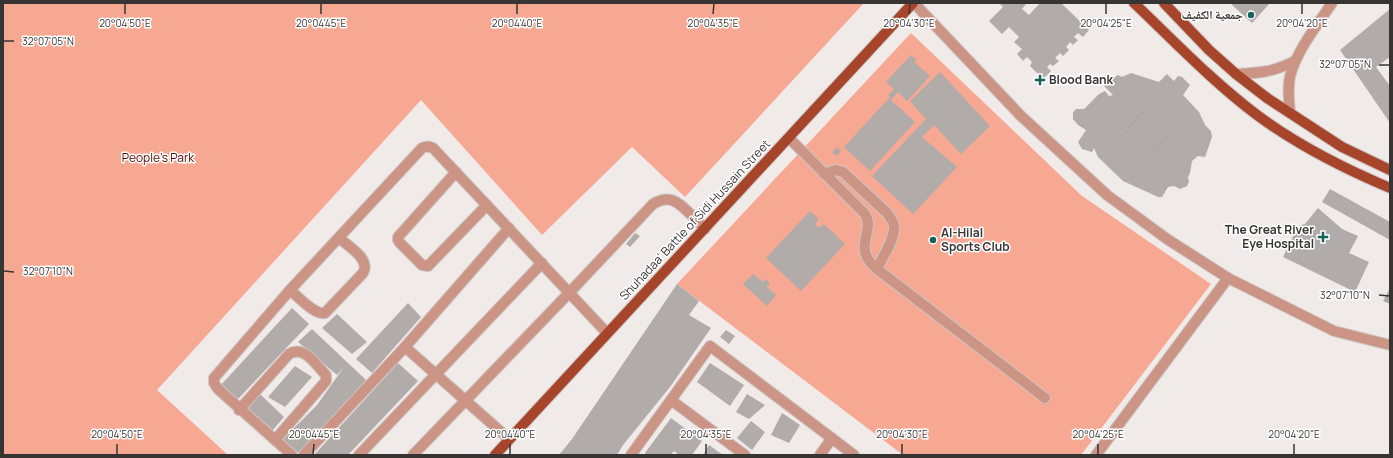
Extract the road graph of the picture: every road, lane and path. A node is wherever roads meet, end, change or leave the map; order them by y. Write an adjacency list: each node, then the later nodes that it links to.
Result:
1 (914, 3): 8 (main road, Shuhadaa' Battle of Sidi Hussain Street); 20 (street)
2 (1134, 3): 13 (main road)
3 (1164, 3): 6 (main road)
4 (1332, 3): 5 (street)
5 (1295, 61): 6 (street); 7 (street)
6 (1236, 74): 7 (main road)
7 (1290, 113): 10 (main road)
8 (789, 138): 12 (street); 16 (main road, Shuhadaa' Battle of Sidi Hussain Street)
9 (1151, 156): 9 (path)
10 (1390, 170)
11 (456, 172): 14 (street); 14 (street); 17 (street)
12 (824, 174): 19 (street); 19 (street)
13 (1390, 188)
14 (487, 205): 15 (street)
15 (509, 228): 18 (street); 25 (street)
16 (705, 229): 22 (street); 23 (main road, Shuhadaa' Battle of Sidi Hussain Street)
17 (338, 238): 21 (street); 21 (street)
18 (542, 263): 22 (street); 26 (street)
19 (877, 269): 27 (street)
20 (1228, 278): 24 (street); 43 (street)
21 (290, 290): 30 (street)
22 (569, 293): 23 (street); 28 (street)
23 (607, 333): 32 (main road, Shuhadaa' Battle of Sidi Hussain Street)
24 (1390, 345)
25 (405, 347): 26 (street); 36 (street)
26 (436, 374): 28 (street); 37 (street)
27 (1045, 398)
28 (466, 400): 32 (street); 38 (street)
29 (671, 400): 31 (street); 39 (street); 40 (street)
30 (239, 410): 33 (street); 33 (street)
31 (832, 438): 41 (street); 42 (street)
32 (509, 439): 34 (main road, Shuhadaa' Battle of Sidi Hussain Street)
33 (275, 440): 35 (street)
34 (497, 454)
35 (292, 455)
36 (304, 455)
37 (359, 455)
38 (413, 455)
39 (631, 455)
40 (745, 455)
41 (820, 455)
42 (854, 455)
43 (1096, 455)

